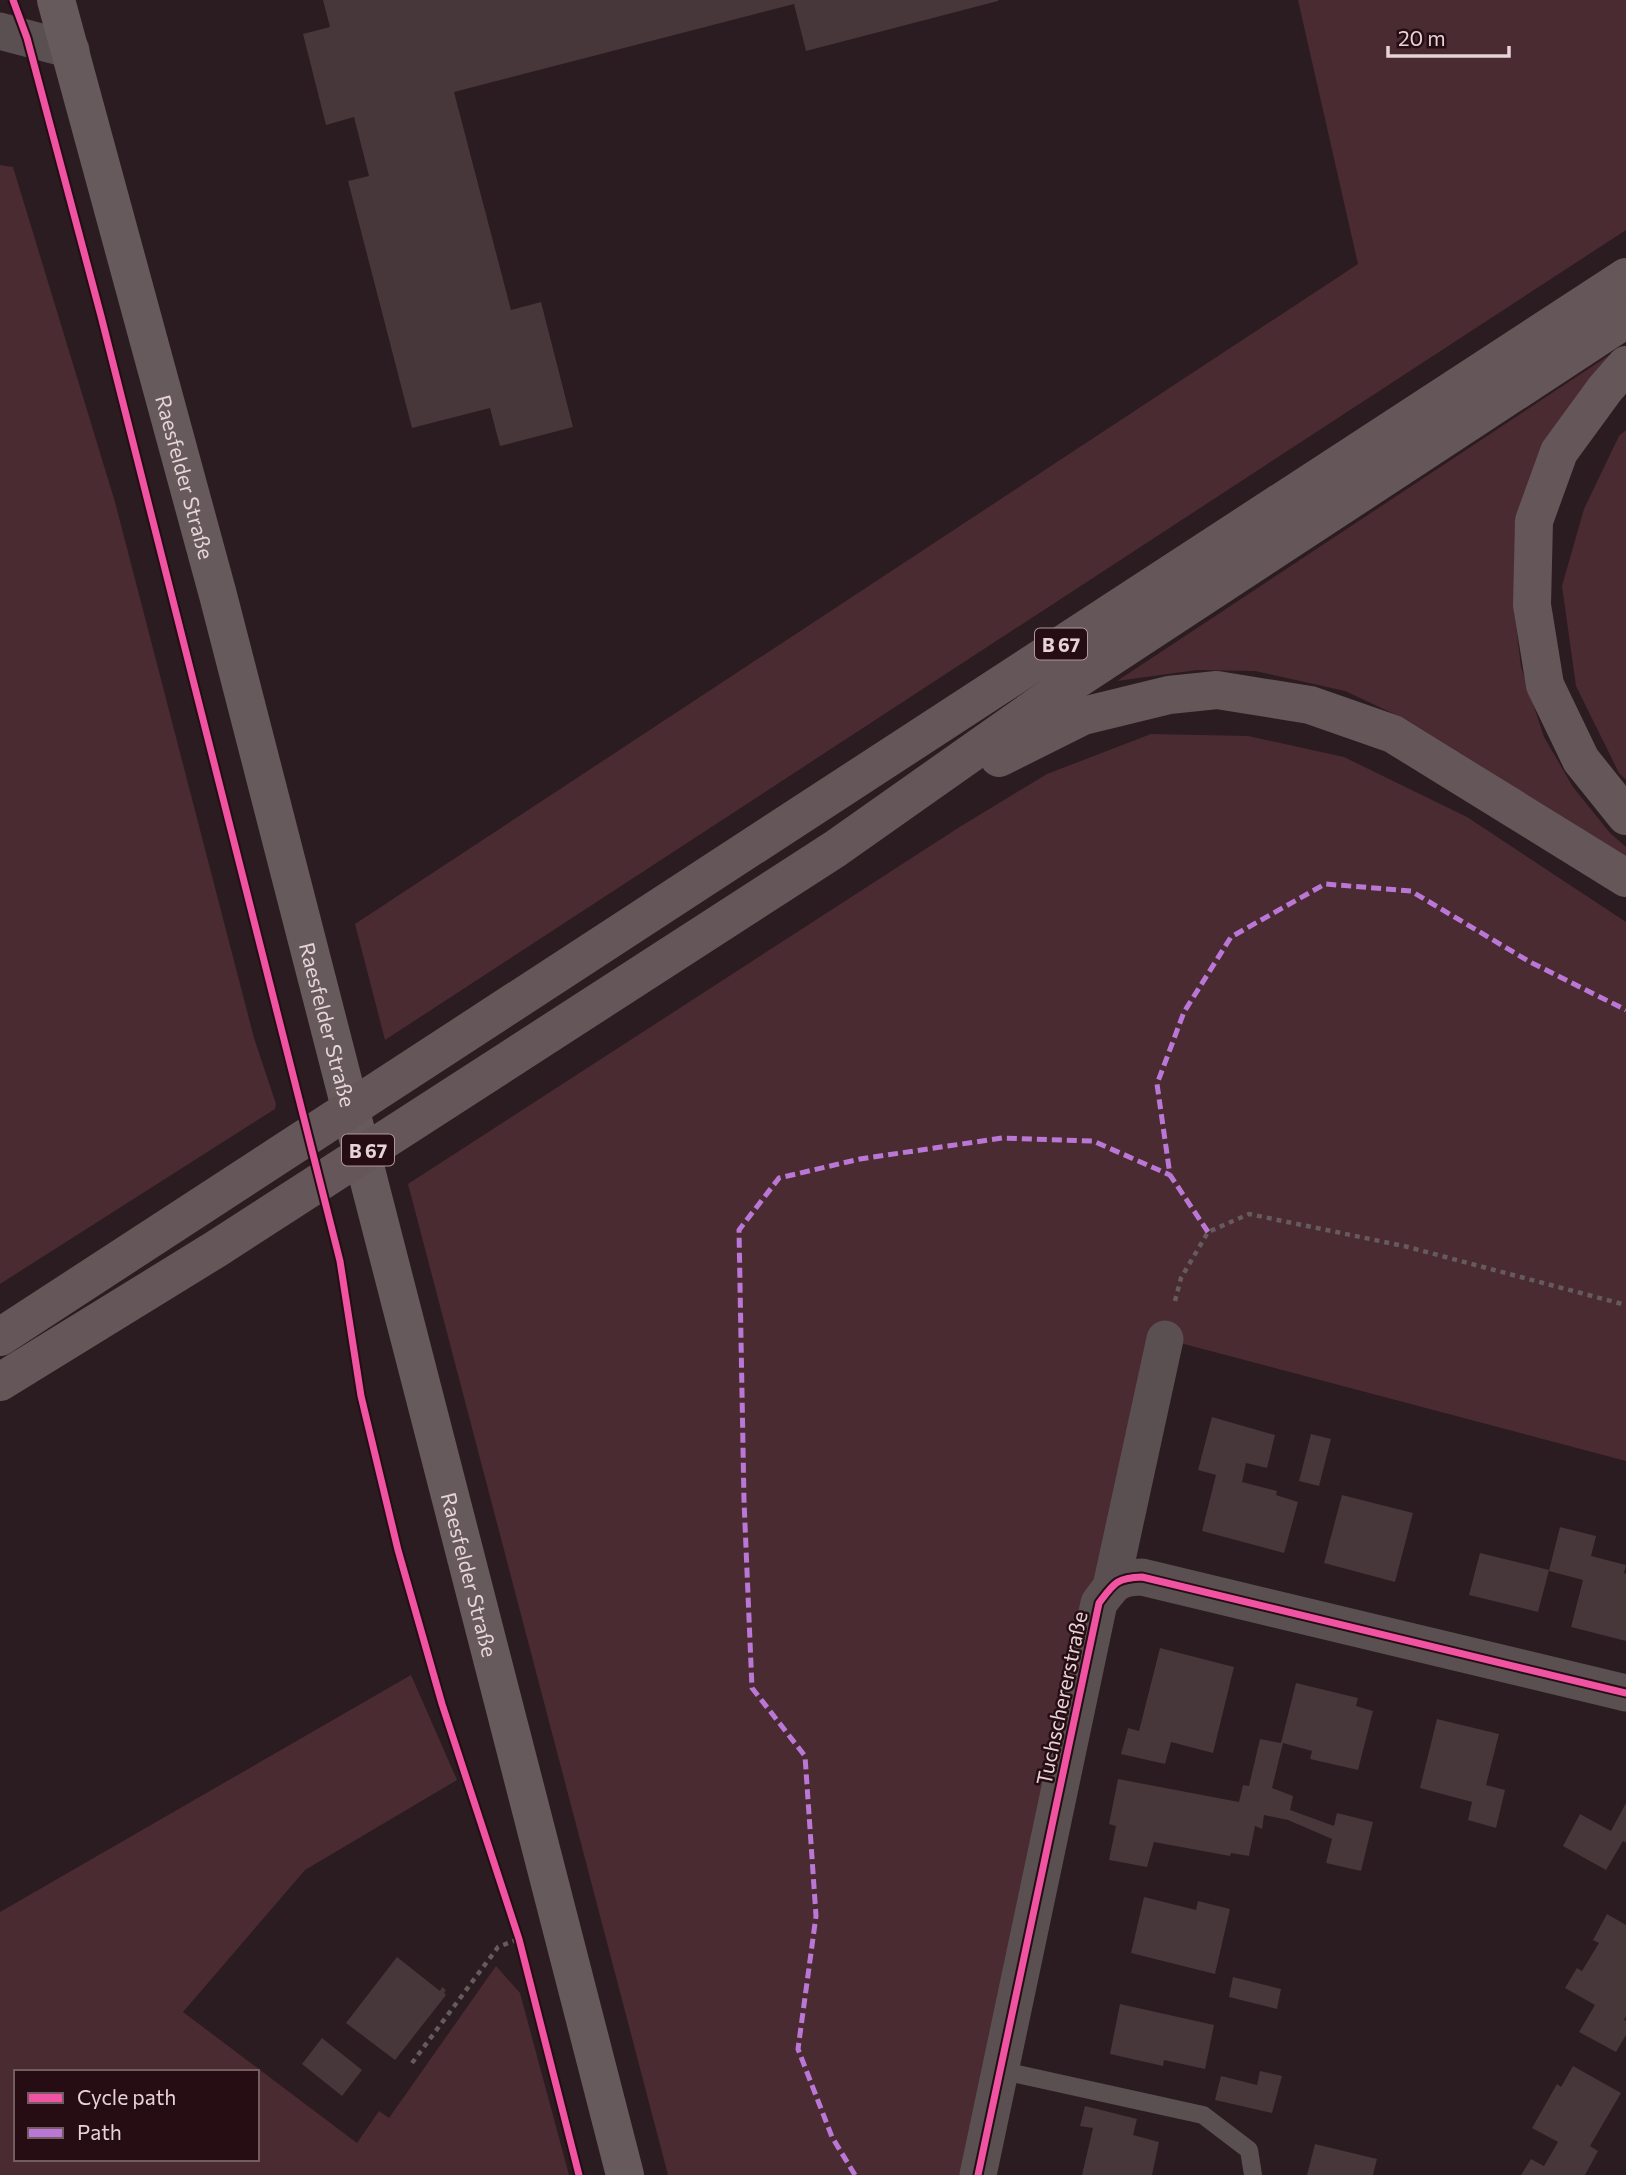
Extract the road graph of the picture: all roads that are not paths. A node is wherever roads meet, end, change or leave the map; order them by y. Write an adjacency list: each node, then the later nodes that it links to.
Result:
1 (56, 0): 3 (main road, Raesfelder Straße)
2 (0, 31): 3 (street)
3 (71, 50): 16 (main road, Raesfelder Straße)
4 (1626, 277): 10 (highway, B 67)
5 (1626, 319): 8 (highway, B 67)
6 (1626, 365): 7 (highway)
7 (1626, 816)
8 (835, 849): 9 (highway); 12 (highway, B 67)
9 (1626, 878)
10 (0, 1337)
11 (1165, 1339): 13 (street, Tuchschererstraße)
12 (0, 1382)
13 (1111, 1587): 14 (street); 15 (street, Tuchschererstraße)
14 (1626, 1693)
15 (999, 2070): 17 (street, Tuchschererstraße); 18 (lane)
16 (625, 2175)
17 (978, 2175)
18 (1253, 2175)

